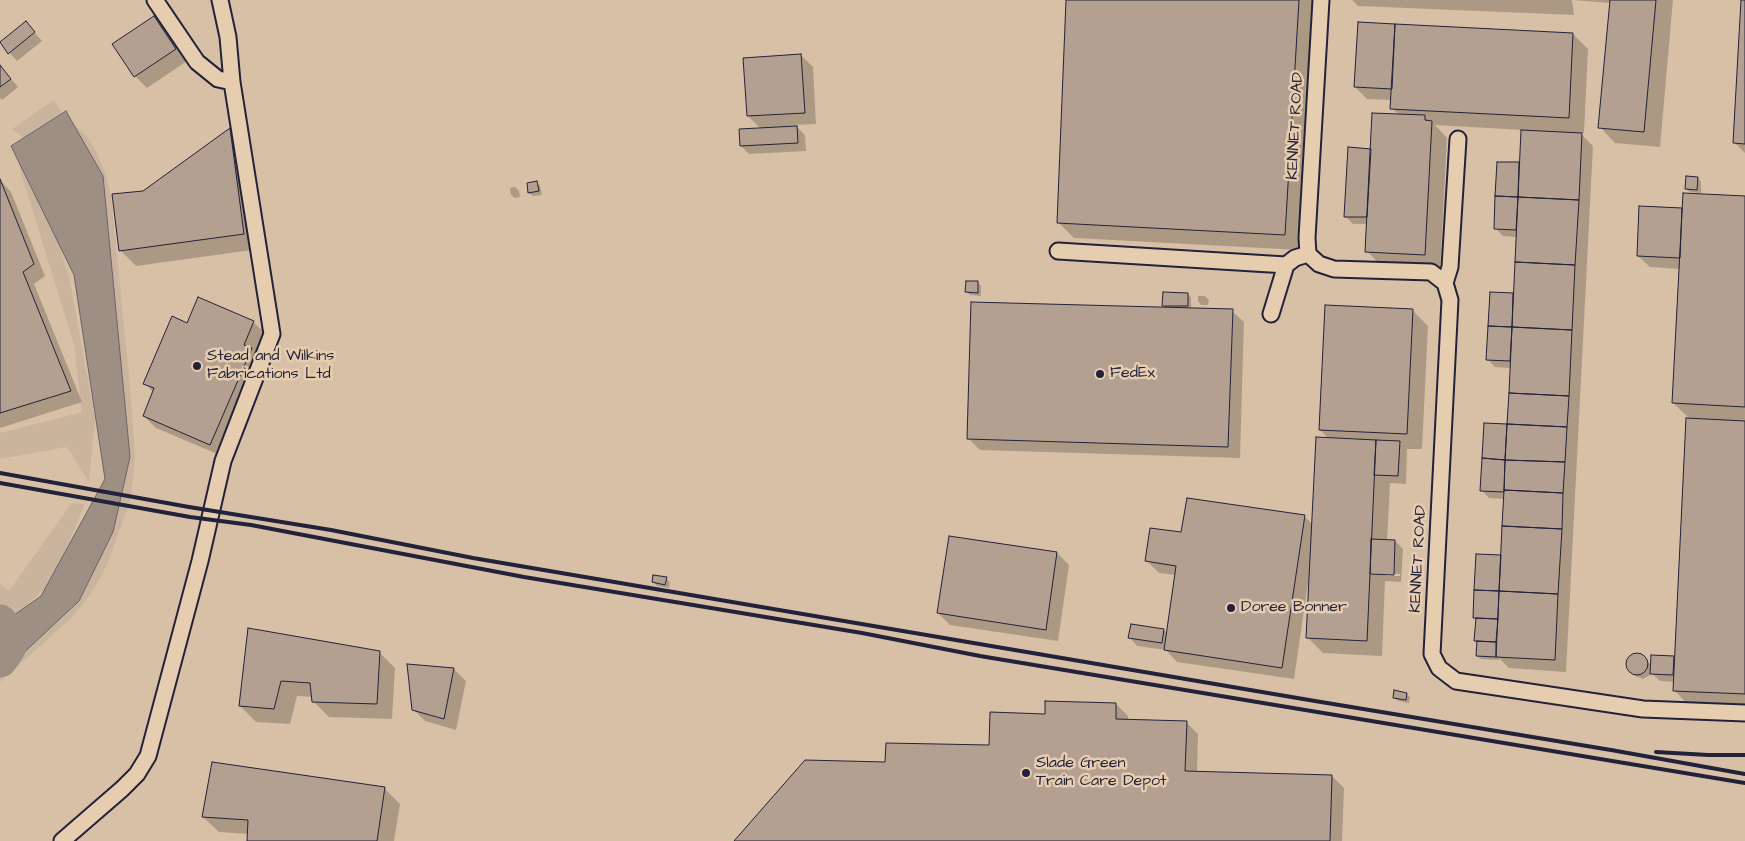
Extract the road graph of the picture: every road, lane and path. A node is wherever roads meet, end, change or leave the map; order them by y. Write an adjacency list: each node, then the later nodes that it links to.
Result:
1 (155, 0): 4 (street)
2 (220, 0): 4 (street)
3 (1321, 0): 7 (street, KENNET ROAD)
4 (232, 82): 12 (street)
5 (1458, 139): 9 (street, KENNET ROAD)
6 (1058, 251): 8 (street)
7 (1308, 254): 8 (street); 9 (street)
8 (1286, 265): 10 (street)
9 (1445, 283): 11 (street, KENNET ROAD)
10 (1271, 314)
11 (1745, 713)
12 (62, 841)

